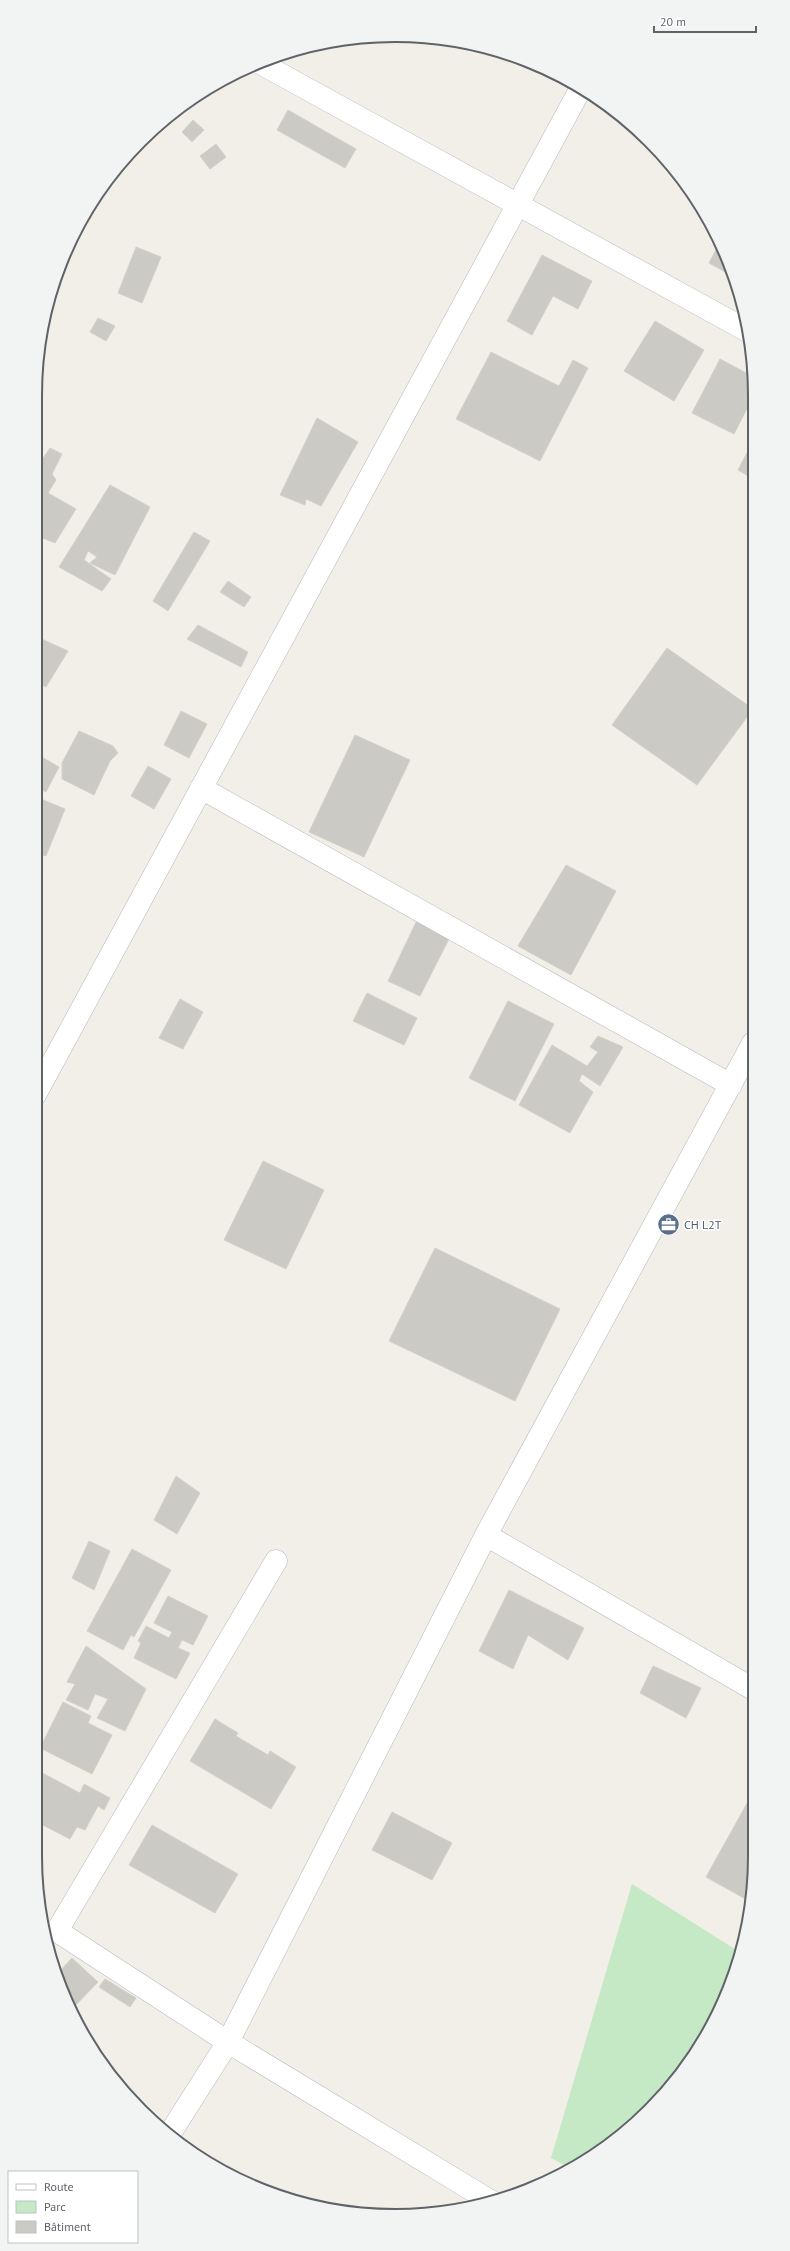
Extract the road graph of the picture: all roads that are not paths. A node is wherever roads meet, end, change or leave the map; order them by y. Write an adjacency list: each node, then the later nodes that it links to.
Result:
1 (267, 67): 3 (street)
2 (578, 93): 3 (street)
3 (518, 204): 4 (street); 5 (street)
4 (741, 327)
5 (201, 788): 7 (street); 8 (street)
6 (748, 1053): 8 (street)
7 (42, 1082)
8 (731, 1085): 9 (street)
9 (486, 1535): 11 (street); 12 (street)
10 (276, 1561): 12 (street)
11 (748, 1686)
12 (228, 2042): 13 (street); 14 (street)
13 (172, 2130)
14 (484, 2197)

